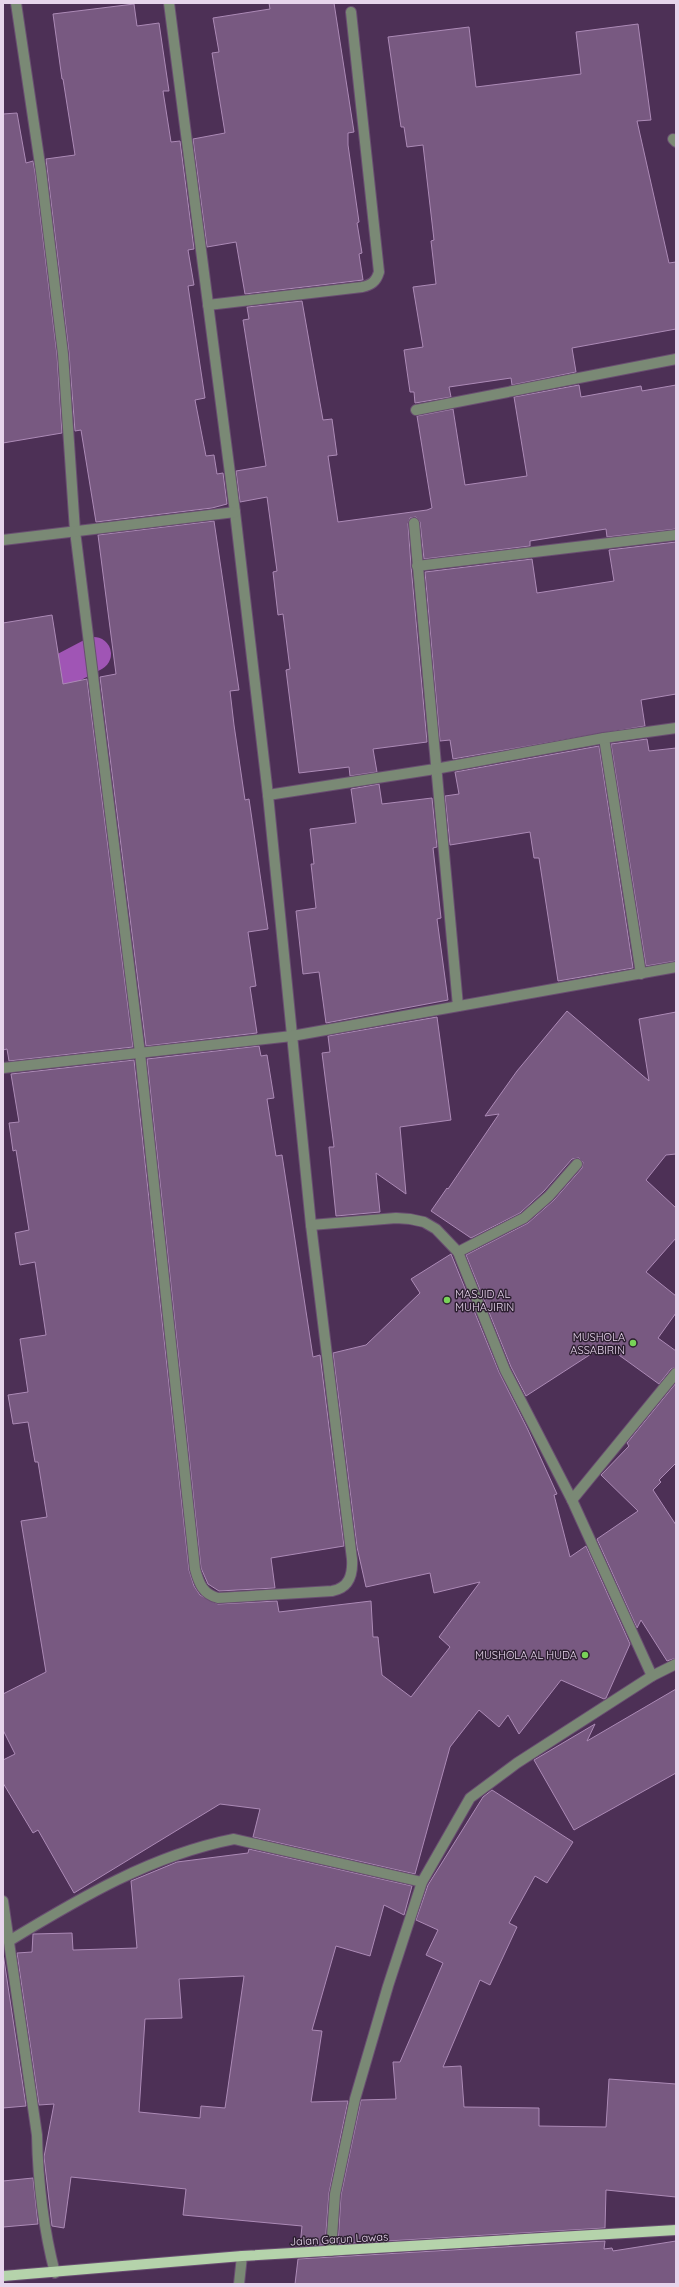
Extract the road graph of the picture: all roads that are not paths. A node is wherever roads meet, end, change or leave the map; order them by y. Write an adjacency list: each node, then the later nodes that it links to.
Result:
1 (16, 3): 9 (street)
2 (169, 3): 4 (street)
3 (351, 12): 4 (street)
4 (208, 305): 7 (street)
5 (676, 359): 6 (street)
6 (416, 410)
7 (235, 512): 9 (street); 16 (street)
8 (414, 523): 12 (street)
9 (75, 531): 11 (street); 21 (street)
10 (676, 535): 12 (street)
11 (3, 540)
12 (417, 566): 15 (street)
13 (676, 728): 14 (street)
14 (604, 738): 15 (street); 18 (street)
15 (435, 769): 16 (street); 19 (street)
16 (268, 795): 20 (street)
17 (676, 968): 18 (street)
18 (641, 974): 19 (street)
19 (458, 1006): 20 (street)
20 (292, 1036): 21 (street); 24 (street)
21 (140, 1053): 22 (street); 24 (street)
22 (3, 1068)
23 (577, 1164): 25 (street)
24 (311, 1225): 25 (street)
25 (458, 1252): 27 (street)
26 (676, 1373): 27 (street)
27 (572, 1500): 29 (street)
28 (676, 1664): 29 (street)
29 (652, 1676): 30 (street)
30 (422, 1882): 32 (street); 35 (street)
31 (3, 1901): 32 (street)
32 (9, 1941): 33 (street)
33 (7, 1962): 37 (street)
34 (676, 2230): 35 (main road, Jalan Garun Lawas)
35 (331, 2251): 36 (main road, Jalan Garun Lawas)
36 (242, 2256): 37 (main road, Jalan Garun Lawas); 39 (street)
37 (55, 2273): 38 (main road, Jalan Garun Lawas)
38 (3, 2277)
39 (239, 2284)

